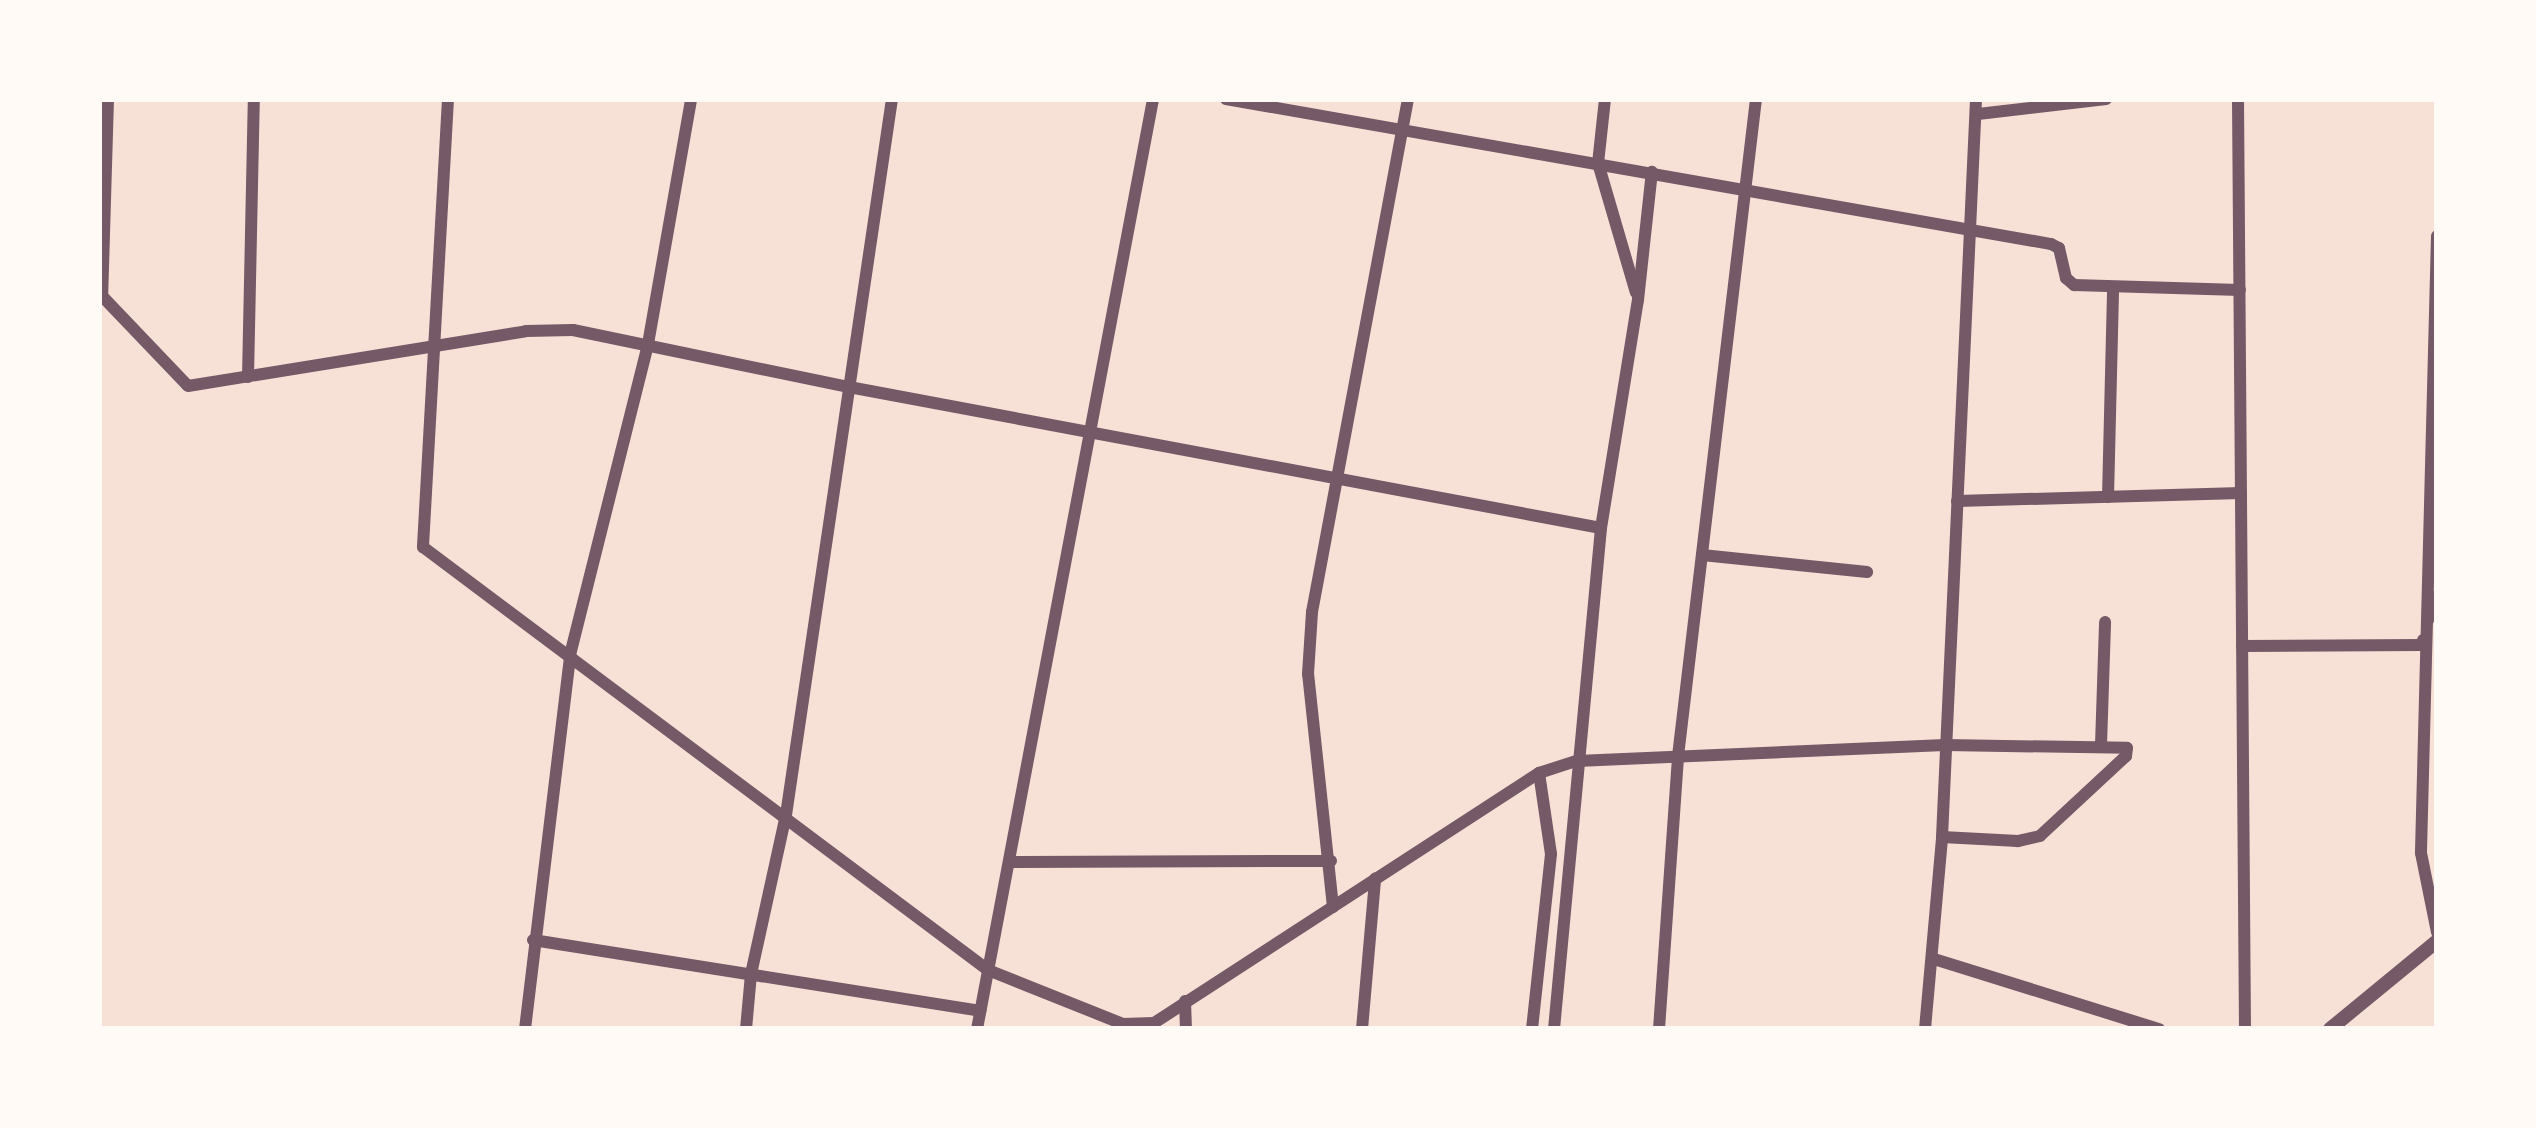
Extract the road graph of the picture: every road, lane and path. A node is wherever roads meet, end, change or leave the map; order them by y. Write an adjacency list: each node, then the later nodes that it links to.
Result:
1 (108, 99): 22 (street)
2 (254, 99): 26 (street)
3 (448, 99): 25 (street)
4 (691, 99): 24 (street)
5 (892, 99): 27 (street)
6 (1154, 99): 28 (street)
7 (1226, 99): 14 (street)
8 (1408, 99): 14 (street)
9 (1605, 99): 15 (street)
10 (1756, 99): 17 (street)
11 (2106, 99): 13 (street)
12 (2238, 99): 21 (street)
13 (1977, 106): 18 (street)
14 (1403, 128): 15 (street); 29 (street)
15 (1598, 163): 16 (street); 23 (street)
16 (1652, 172): 17 (street); 23 (street)
17 (1744, 188): 18 (street); 34 (street)
18 (1972, 227): 20 (street); 32 (street)
19 (2437, 236): 38 (street)
20 (2113, 290): 21 (street); 31 (street)
21 (2240, 290): 30 (street)
22 (100, 296): 26 (street)
23 (1638, 299): 33 (street)
24 (648, 344): 25 (street); 27 (street); 40 (street)
25 (434, 346): 26 (street); 40 (street)
26 (248, 376)
27 (848, 387): 28 (street); 46 (street)
28 (1094, 430): 29 (street); 49 (street)
29 (1338, 477): 33 (street); 48 (street)
30 (2241, 493): 31 (street); 39 (street)
31 (2108, 497): 32 (street)
32 (1958, 501): 41 (street)
33 (1601, 528): 44 (street)
34 (1702, 555): 35 (street); 43 (street)
35 (1867, 572)
36 (2437, 596): 38 (street)
37 (2105, 622): 42 (street)
38 (2422, 645): 39 (street); 52 (street)
39 (2242, 646): 69 (street)
40 (570, 656): 46 (street); 53 (street)
41 (1945, 745): 42 (street); 43 (street); 47 (street)
42 (2101, 745): 47 (street)
43 (1678, 756): 44 (street); 66 (street)
44 (1577, 761): 45 (street); 65 (street)
45 (1539, 772): 50 (street); 64 (street)
46 (786, 815): 55 (street); 56 (street)
47 (1942, 837): 54 (street)
48 (1331, 861): 49 (street); 51 (street)
49 (1010, 862): 55 (street)
50 (1375, 879): 51 (street); 63 (street)
51 (1333, 907): 57 (street)
52 (2437, 936): 70 (street)
53 (533, 940): 56 (street); 59 (street)
54 (1934, 958): 67 (street); 68 (street)
55 (988, 970): 57 (street); 58 (street)
56 (751, 974): 58 (street); 60 (street)
57 (1185, 1001): 62 (street)
58 (980, 1011): 61 (street)
59 (525, 1029)
60 (746, 1029)
61 (977, 1029)
62 (1186, 1029)
63 (1362, 1029)
64 (1532, 1029)
65 (1554, 1029)
66 (1659, 1029)
67 (1925, 1029)
68 (2159, 1029)
69 (2245, 1029)
70 (2330, 1029)

